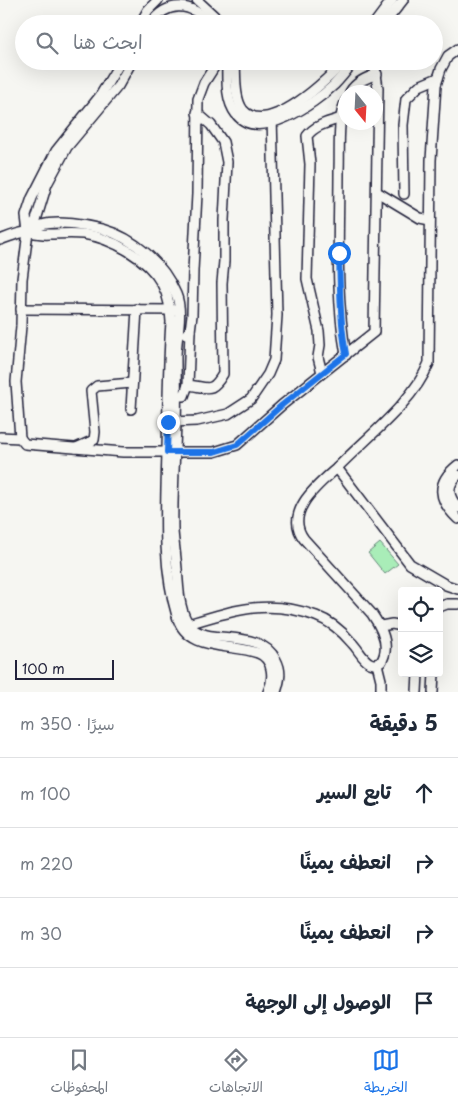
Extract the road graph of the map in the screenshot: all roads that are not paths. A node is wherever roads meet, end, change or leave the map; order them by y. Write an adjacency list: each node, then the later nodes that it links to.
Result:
1 (158, 0): 5 (street)
2 (197, 0): 8 (street)
3 (392, 0): 9 (street)
4 (402, 0): 10 (street)
5 (145, 15)
6 (154, 15): 7 (street)
7 (202, 15)
8 (213, 15)
9 (381, 15)
10 (391, 15)
11 (458, 49): 12 (street)
12 (443, 65)
13 (116, 70): 32 (street)
14 (127, 70): 32 (street)
15 (213, 70): 25 (street)
16 (227, 70): 27 (street)
17 (236, 70): 27 (street)
18 (337, 70): 27 (street)
19 (346, 70): 27 (street)
20 (376, 70): 22 (street)
21 (441, 70): 23 (street)
22 (377, 74): 24 (street); 29 (street)
23 (438, 78): 30 (street); 31 (street)
24 (357, 85)
25 (197, 113): 38 (street); 43 (street)
26 (338, 119): 41 (street)
27 (272, 120): 46 (street)
28 (342, 130): 40 (street)
29 (377, 192): 31 (street); 40 (street)
30 (404, 194)
31 (430, 220): 52 (street)
32 (28, 232): 33 (street); 34 (street); 36 (street); 37 (street)
33 (0, 240)
34 (21, 308): 35 (street); 48 (street)
35 (137, 309): 36 (street); 42 (street)
36 (170, 310): 37 (street); 39 (street)
37 (180, 310): 39 (street)
38 (190, 331): 39 (street); 43 (street)
39 (173, 343): 44 (street); 46 (street)
40 (346, 354): 41 (street)
41 (322, 373): 50 (street)
42 (132, 383): 45 (street); 49 (street)
43 (188, 385): 44 (street)
44 (177, 396): 46 (street)
45 (131, 408)
46 (172, 422): 50 (street)
47 (0, 438): 48 (street)
48 (20, 438): 49 (street)
49 (75, 448): 50 (street)
50 (171, 452): 59 (street)
51 (458, 465): 55 (street)
52 (337, 468): 56 (street); 61 (street)
53 (458, 475): 54 (street)
54 (458, 508)
55 (458, 519)
56 (458, 589)
57 (458, 604): 58 (street)
58 (443, 605)
59 (185, 625): 62 (street); 65 (street); 66 (street)
60 (398, 625): 61 (street)
61 (381, 626): 62 (street)
62 (377, 664): 67 (street)
63 (418, 677): 68 (street)
64 (434, 677): 69 (street)
65 (268, 692)
66 (276, 692)
67 (381, 692)
68 (417, 692)
69 (433, 692)

